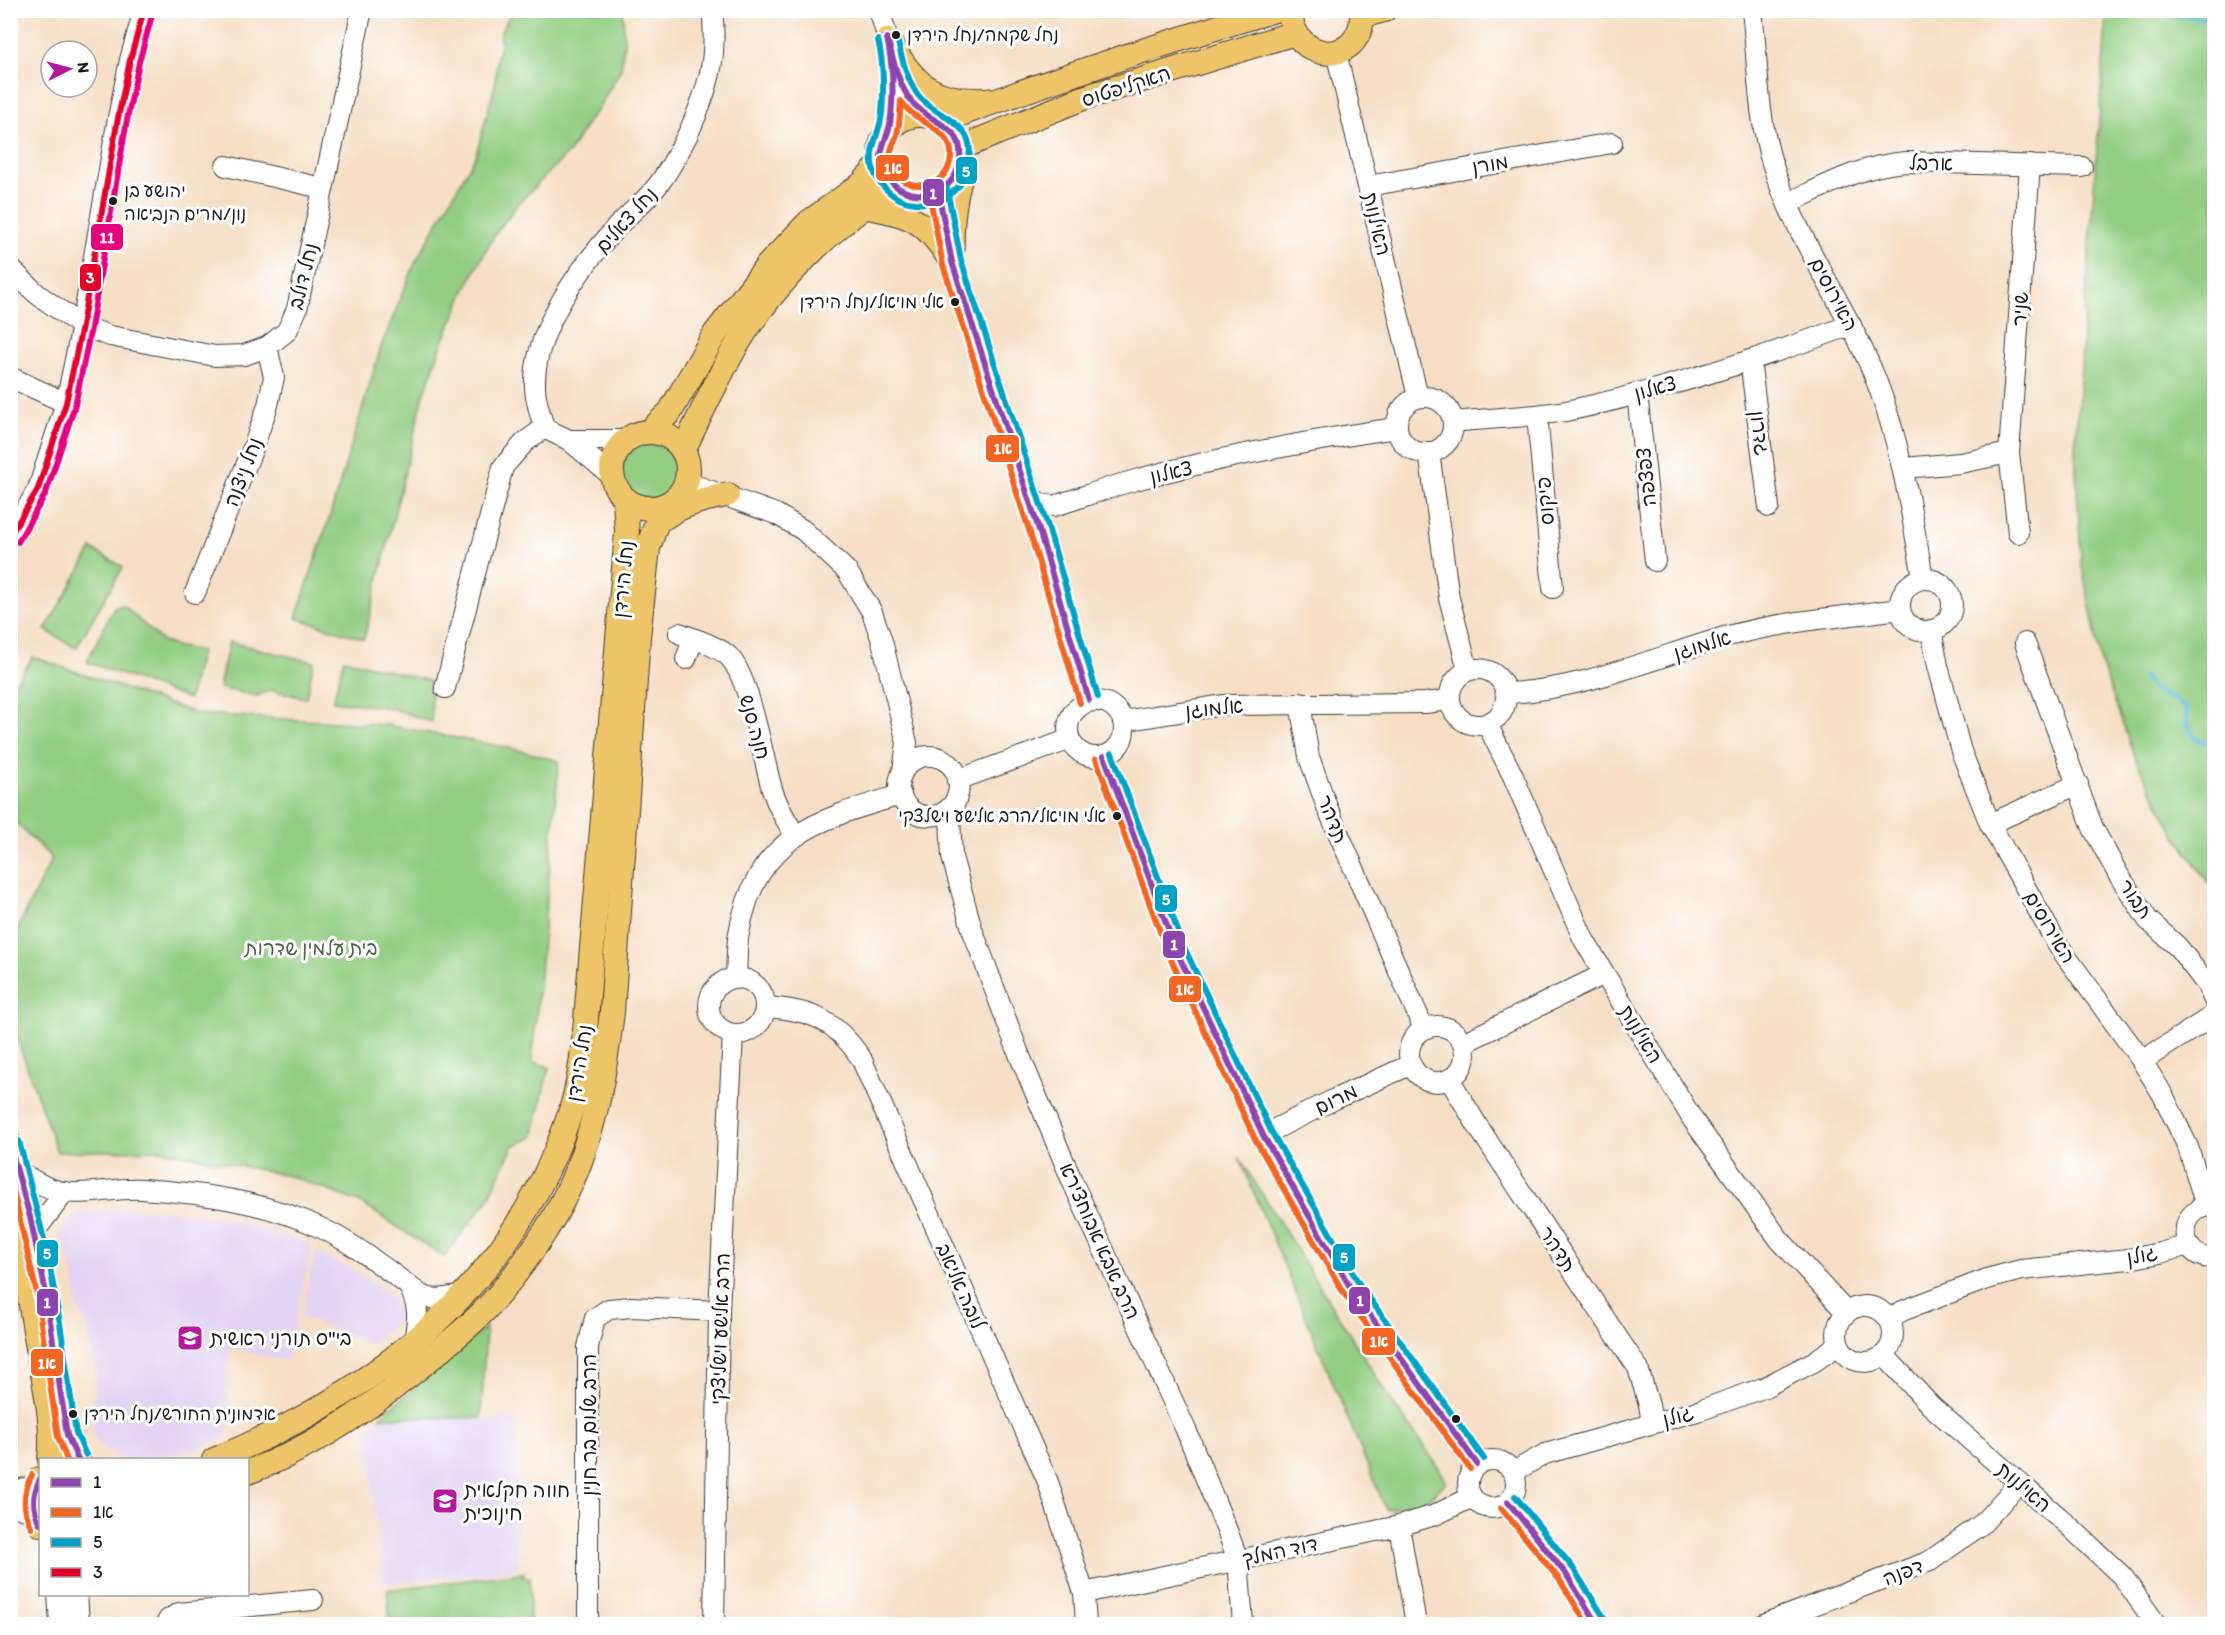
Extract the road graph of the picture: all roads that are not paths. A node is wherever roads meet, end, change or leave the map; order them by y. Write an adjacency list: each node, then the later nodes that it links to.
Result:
1 (144, 10): 30 (street)
2 (362, 10): 23 (street, נחל דולב)
3 (712, 10): 39 (street, נחל צאלים)
4 (879, 10): 9 (street)
5 (1275, 10): 11 (main road, האקליפטוס)
6 (1752, 10): 25 (street, האירוסים)
7 (1370, 12): 10 (main road)
8 (1293, 22): 10 (main road); 14 (main road, האקליפטוס)
9 (888, 40): 11 (main road); 12 (street); 13 (street)
10 (1336, 52): 21 (street, האילנות)
11 (1000, 99): 12 (main road, האקליפטוס)
12 (936, 118): 13 (main road); 16 (main road)
13 (889, 130): 17 (main road)
14 (990, 136): 16 (main road, האקליפטוס); 27 (main road)
15 (1612, 143): 21 (street, מורן)
16 (960, 148): 24 (main road)
17 (881, 163): 22 (main road); 41 (main road)
18 (2030, 165): 20 (street, ארבל); 25 (street, ארבל); 46 (street, שניר)
19 (226, 166): 23 (street)
20 (2082, 167)
21 (1368, 186): 35 (street, האילנות)
22 (896, 187): 24 (main road); 26 (main road)
23 (322, 188): 31 (street, נחל דולב)
24 (938, 191): 27 (street)
25 (1788, 202): 29 (street, האירוסים)
26 (863, 206): 27 (main road); 44 (main road)
27 (952, 262): 50 (street)
28 (10, 268): 30 (street, נחל דולב)
29 (1851, 325): 32 (street, צאלון); 47 (street, האירוסים)
30 (82, 326): 31 (street, נחל דולב); 36 (street)
31 (267, 347): 62 (street, נחל ניצנה)
32 (1750, 360): 34 (street, צאלון); 54 (street, גדרון)
33 (10, 377): 36 (street)
34 (1637, 393): 37 (street, צאלון); 59 (street, צפצפה)
35 (1418, 397): 38 (street); 40 (street)
36 (66, 403): 58 (street)
37 (1537, 415): 38 (street, צאלון); 61 (street, פיקוס)
38 (1453, 422): 45 (street)
39 (543, 428): 42 (street); 68 (street)
40 (1396, 428): 45 (street); 53 (street, צאלון)
41 (650, 431): 43 (main road); 44 (main road)
42 (569, 440): 43 (street); 48 (street)
43 (626, 440): 48 (main road)
44 (685, 447): 49 (main road); 51 (main road)
45 (1429, 452): 67 (street)
46 (2009, 453): 47 (street); 57 (street, שניר)
47 (1904, 468): 60 (street, האירוסים)
48 (612, 476): 52 (main road)
49 (686, 482): 51 (street); 55 (main road)
50 (1027, 494): 53 (street); 56 (street)
51 (727, 495): 55 (main road); 73 (street)
52 (625, 500): 55 (main road); 107 (main road, נחל הירדן)
53 (1054, 506): 56 (street)
54 (1769, 507)
55 (659, 515): 119 (main road, נחל הירדן)
56 (1039, 530): 70 (street)
57 (2018, 533)
58 (11, 534)
59 (1655, 561)
60 (1923, 578): 63 (street); 64 (street)
61 (1552, 588)
62 (195, 593)
63 (1900, 609): 64 (street); 69 (street, אלמוגן)
64 (1931, 630): 83 (street, האירוסים)
65 (2025, 643): 80 (street, תבור)
66 (686, 659): 84 (street, חנה סנש)
67 (1468, 670): 69 (street); 71 (street)
68 (445, 688)
69 (1506, 693): 75 (street)
70 (1089, 700): 74 (street); 76 (street)
71 (1450, 700): 72 (street, אלמוגן); 75 (street)
72 (1300, 703): 74 (street, אלמוגן); 91 (street, תדהר)
73 (899, 707): 78 (street); 79 (street)
74 (1123, 721): 77 (street)
75 (1487, 724): 86 (street, האילנות)
76 (1068, 740): 77 (street); 81 (street)
77 (1104, 756): 97 (street)
78 (943, 759): 79 (street); 81 (street)
79 (903, 771): 82 (street)
80 (2078, 784): 83 (street); 88 (street, תבור)
81 (957, 790): 82 (street); 85 (street, הרב אבא אבוחצירא)
82 (906, 803): 84 (street); 85 (street, הרב אבא אבוחצירא)
83 (1990, 825): 94 (street, האירוסים)
84 (795, 835): 87 (street)
85 (952, 857): 129 (street, הרב אבא אבוחצירא)
86 (1604, 974): 93 (street); 109 (street, האילנות)
87 (736, 979): 89 (street); 92 (street)
88 (2214, 1000)
89 (765, 1007): 92 (street); 130 (street, לובה אליאב)
90 (2214, 1015): 94 (street)
91 (1424, 1029): 93 (street); 95 (street)
92 (734, 1034): 108 (street, הרב אלישע וישליצקי)
93 (1463, 1043): 96 (street)
94 (2142, 1061): 101 (street, האירוסים)
95 (1410, 1065): 96 (street); 97 (street, מרום)
96 (1450, 1080): 114 (street, תדהר)
97 (1263, 1135): 118 (street)
98 (10, 1144): 99 (main road)
99 (19, 1172): 100 (street); 103 (main road)
100 (65, 1192): 103 (street); 106 (street)
101 (2210, 1206): 104 (street)
102 (11, 1207): 115 (main road)
103 (35, 1231): 116 (main road)
104 (2189, 1245): 105 (street); 110 (street, גולן)
105 (2214, 1258)
106 (409, 1286): 107 (street); 111 (street)
107 (461, 1296): 111 (main road, נחל הירדן)
108 (719, 1311): 137 (street, הרב שלום בר חנין); 138 (street, הרב אלישע וישליצקי)
109 (1846, 1312): 110 (street); 112 (street)
110 (1889, 1319): 113 (street)
111 (414, 1342): 117 (main road, נחל הירדן)
112 (1838, 1346): 113 (street); 114 (street, גולן)
113 (1884, 1355): 122 (street, האילנות)
114 (1652, 1423): 120 (street, גולן)
115 (50, 1458)
116 (77, 1458)
117 (219, 1458)
118 (1477, 1464): 120 (street); 124 (street)
119 (249, 1472)
120 (1513, 1472): 125 (street)
121 (39, 1482): 123 (street); 127 (main road)
122 (2019, 1483): 143 (street, דפנה); 144 (street, האילנות)
123 (10, 1492)
124 (1472, 1497): 125 (street); 128 (street, דוד המלך)
125 (1508, 1502): 142 (street)
126 (10, 1505): 127 (street)
127 (38, 1519)
128 (1399, 1526): 129 (street, דוד המלך); 141 (street)
129 (1238, 1560): 130 (street, דוד המלך); 140 (street, הרב אבא אבוחצירא)
130 (1084, 1593): 139 (street, לובה אליאב)
131 (58, 1596): 134 (street)
132 (77, 1596): 135 (street)
133 (313, 1600): 136 (street)
134 (60, 1624)
135 (79, 1624)
136 (166, 1624)
137 (588, 1624)
138 (714, 1624)
139 (1086, 1624)
140 (1243, 1624)
141 (1416, 1624)
142 (1597, 1624)
143 (1764, 1624)
144 (2156, 1624)

